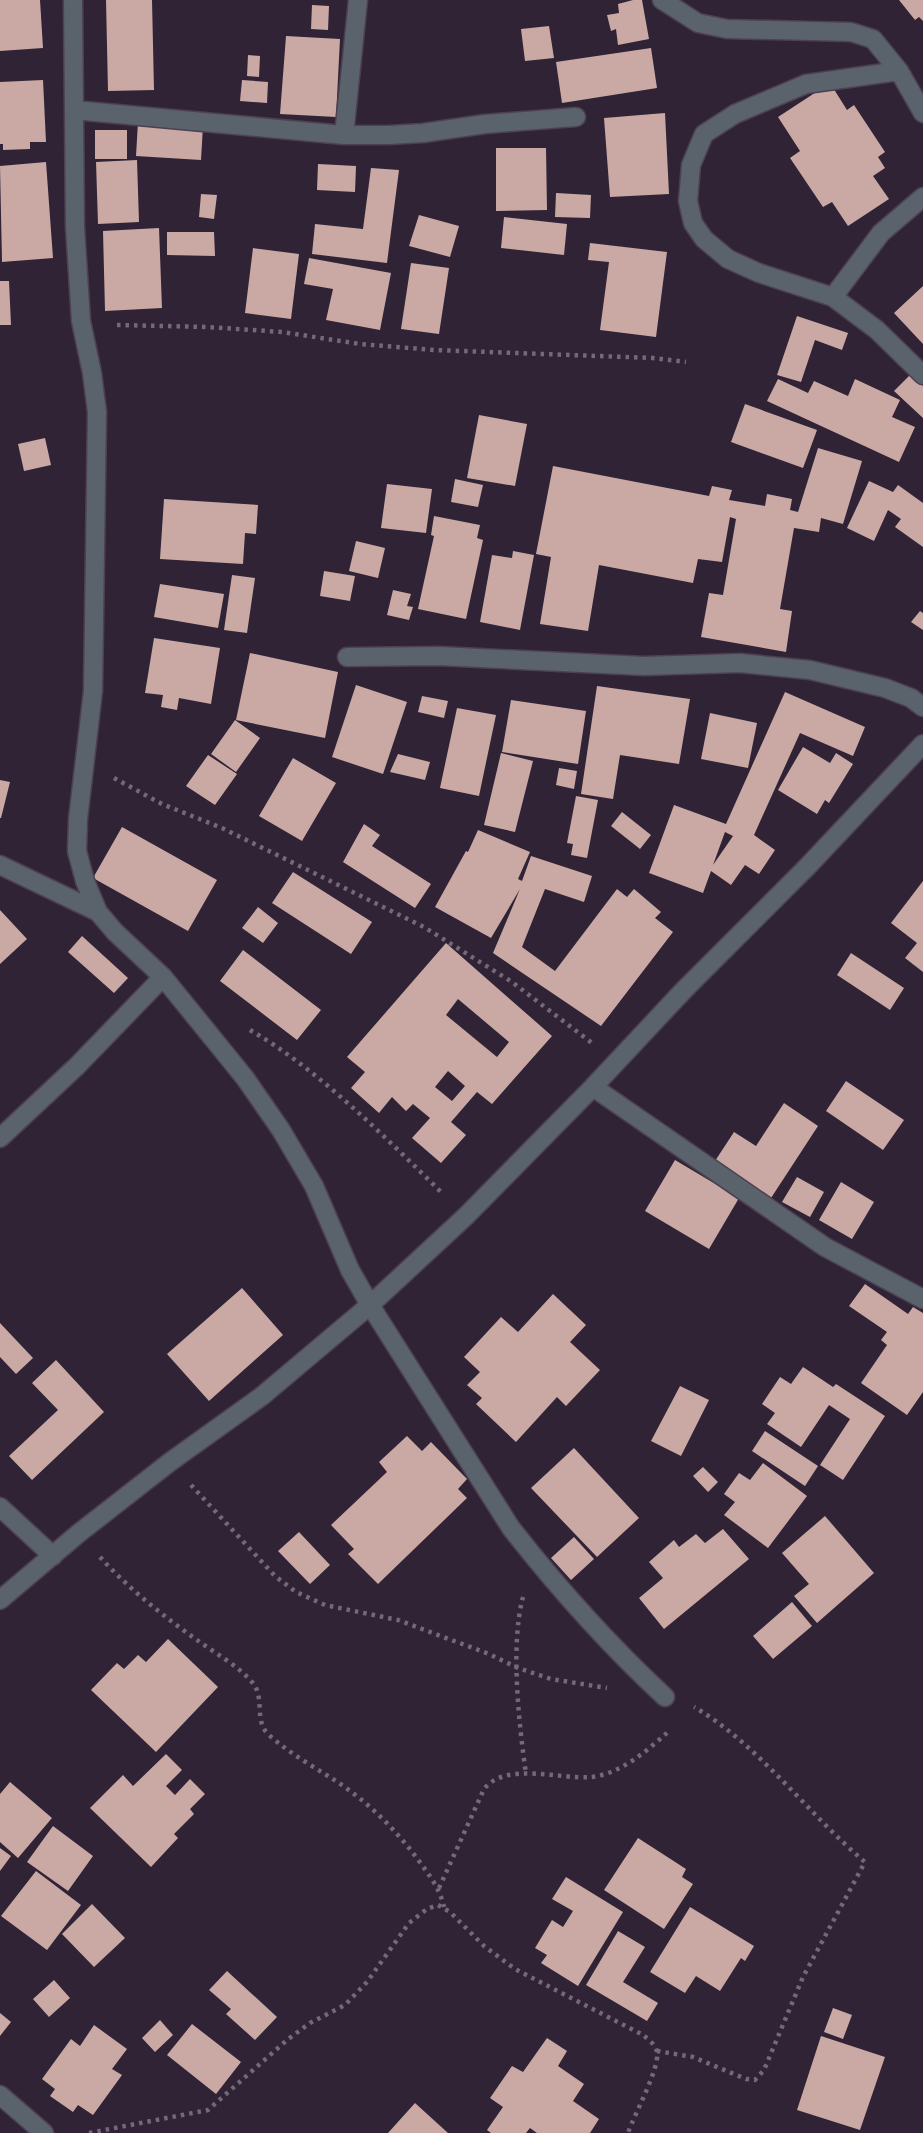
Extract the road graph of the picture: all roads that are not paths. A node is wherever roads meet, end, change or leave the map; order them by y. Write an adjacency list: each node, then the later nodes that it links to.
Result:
1 (73, 0): 5 (street)
2 (358, 0): 8 (street)
3 (662, 0): 4 (street)
4 (898, 71): 6 (street); 10 (street)
5 (74, 110): 8 (street); 16 (street)
6 (923, 113)
7 (576, 117): 8 (street)
8 (344, 135)
9 (923, 197): 10 (street)
10 (833, 297): 11 (street)
11 (923, 375)
12 (347, 657): 13 (street)
13 (923, 707)
14 (923, 744): 18 (street)
15 (0, 865): 16 (street)
16 (97, 912): 17 (street)
17 (163, 977): 19 (street); 21 (street)
18 (593, 1087): 20 (street); 21 (street)
19 (0, 1138)
20 (923, 1300)
21 (370, 1305): 23 (street); 25 (street)
22 (0, 1507): 23 (street)
23 (53, 1556): 24 (street)
24 (0, 1601)
25 (665, 1697)
26 (0, 2095): 27 (street)
27 (44, 2133)

